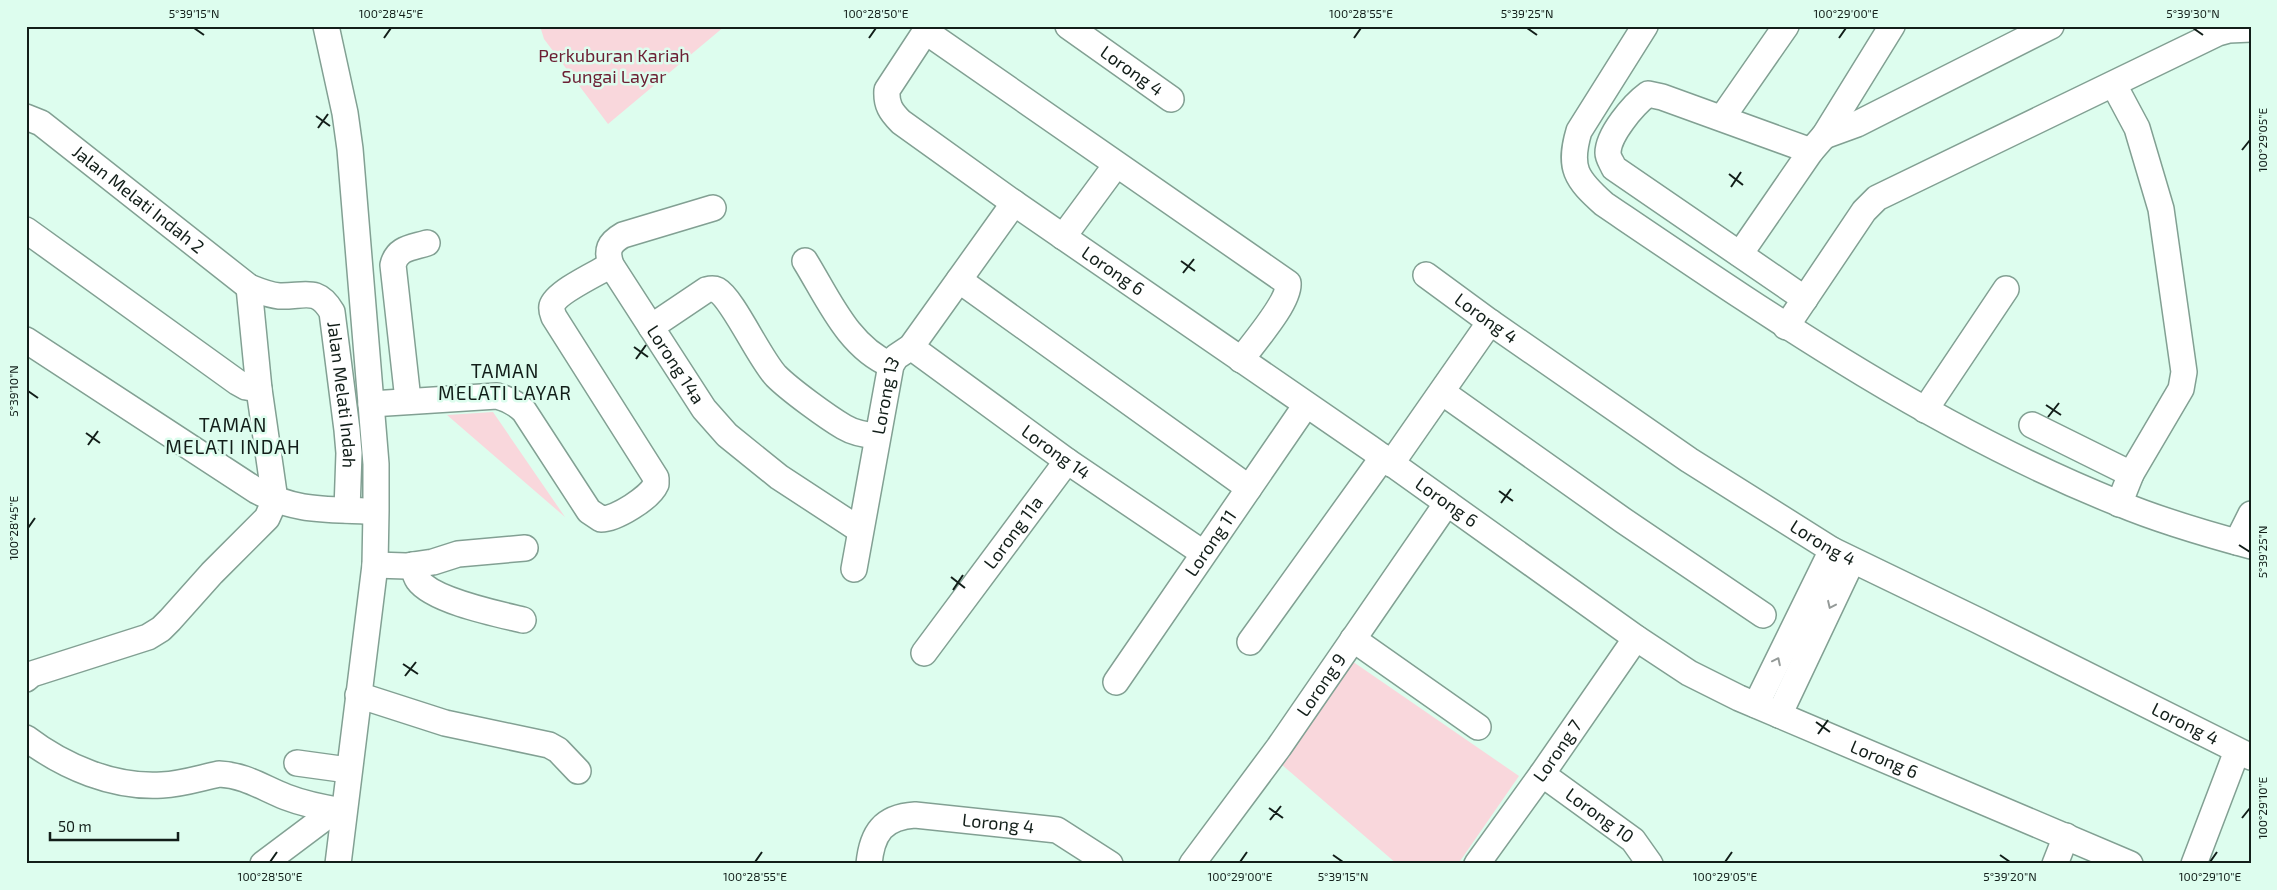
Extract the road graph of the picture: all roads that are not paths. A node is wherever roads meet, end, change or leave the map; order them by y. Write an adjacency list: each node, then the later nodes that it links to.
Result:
1 (326, 26): 38 (street)
2 (1068, 26): 10 (street, Lorong 4)
3 (1645, 26): 30 (street)
4 (1786, 26): 12 (street)
5 (1892, 26): 13 (street)
6 (2051, 26): 13 (street)
7 (927, 29): 14 (street); 15 (street, Lorong 6)
8 (2251, 29): 9 (street)
9 (2114, 85): 27 (street); 45 (street)
10 (1171, 99)
11 (26, 117): 25 (street, Jalan Melati Indah 2)
12 (1722, 118): 13 (street); 20 (street)
13 (1818, 143): 20 (street)
14 (1116, 165): 18 (street); 33 (street)
15 (1014, 203): 18 (street, Lorong 6); 24 (street, Lorong 13)
16 (713, 208): 22 (street)
17 (26, 230): 35 (street)
18 (1063, 237): 33 (street, Lorong 6)
19 (427, 243): 37 (street)
20 (1740, 254): 27 (street)
21 (805, 261): 34 (street)
22 (611, 266): 29 (street, Lorong 14a); 37 (street)
23 (1426, 275): 28 (street, Lorong 4)
24 (959, 280): 32 (street, Lorong 13); 46 (street)
25 (249, 287): 35 (street); 50 (street, Jalan Melati Indah)
26 (2006, 289): 40 (street)
27 (1805, 299): 30 (street)
28 (1490, 322): 36 (street); 57 (street, Lorong 4)
29 (651, 327): 42 (street); 53 (street, Lorong 14a)
30 (1786, 327): 40 (street)
31 (26, 340): 47 (street)
32 (911, 347): 34 (street, Lorong 13); 43 (street, Lorong 14)
33 (1241, 360): 39 (street, Lorong 6)
34 (890, 365): 42 (street, Lorong 13)
35 (259, 389): 47 (street)
36 (1442, 392): 44 (street); 61 (street)
37 (408, 400): 38 (street)
38 (371, 404): 51 (street)
39 (1306, 405): 44 (street, Lorong 6); 46 (street, Lorong 11)
40 (1925, 410): 49 (street)
41 (2032, 425): 45 (street)
42 (877, 436): 53 (street, Lorong 13)
43 (1067, 461): 56 (street, Lorong 14); 66 (street, Lorong 11a)
44 (1387, 461): 48 (street, Lorong 6); 65 (street)
45 (2130, 474): 49 (street)
46 (1249, 488): 56 (street, Lorong 11)
47 (275, 500): 50 (street); 67 (street)
48 (1447, 503): 63 (street, Lorong 6); 64 (street, Lorong 9)
49 (2120, 504): 54 (street)
50 (347, 510): 51 (street)
51 (376, 511): 58 (street)
52 (2251, 514): 54 (street)
53 (860, 530): 60 (street, Lorong 13)
54 (2244, 544)
55 (526, 548): 59 (street)
56 (1203, 554): 68 (street, Lorong 11)
57 (1842, 555): 70 (street, one-way to 57); 71 (street, one-way to 71); 74 (street, Lorong 4)
58 (375, 565): 59 (street); 69 (street)
59 (413, 565): 62 (street)
60 (854, 569)
61 (1763, 615)
62 (524, 620)
63 (1636, 638): 70 (street, Lorong 6); 78 (street, Lorong 7)
64 (1353, 640): 72 (street); 85 (street, Lorong 9)
65 (1250, 642)
66 (924, 653)
67 (26, 678)
68 (1116, 682)
69 (358, 695): 76 (street); 77 (street)
70 (1756, 705): 71 (street, Lorong 6)
71 (1779, 715): 80 (street, Lorong 6)
72 (1478, 727)
73 (26, 738): 79 (street)
74 (2244, 754): 90 (street)
75 (297, 763): 76 (street)
76 (348, 770): 79 (street)
77 (578, 771)
78 (1542, 774): 86 (street, Lorong 7); 87 (street, Lorong 10)
79 (339, 811): 81 (street); 82 (street)
80 (2066, 836): 88 (street); 89 (street, Lorong 6)
81 (263, 864)
82 (338, 864)
83 (869, 864): 84 (street, Lorong 4)
84 (1110, 864)
85 (1192, 864)
86 (1476, 864)
87 (1650, 864)
88 (2055, 864)
89 (2130, 864)
90 (2194, 864)

